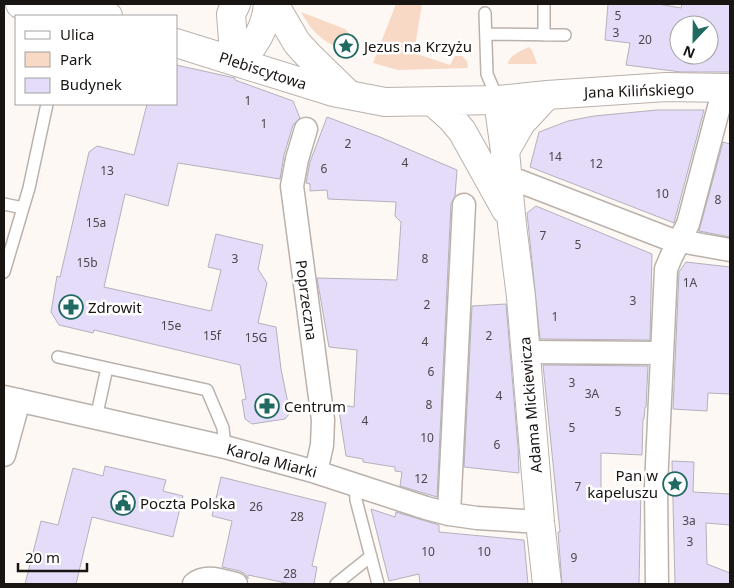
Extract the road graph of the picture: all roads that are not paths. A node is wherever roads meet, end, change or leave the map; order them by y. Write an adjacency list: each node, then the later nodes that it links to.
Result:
1 (20, 4): 8 (street)
2 (92, 4): 9 (street)
3 (268, 4): 14 (street)
4 (274, 4): 17 (street)
5 (544, 4): 11 (lane)
6 (234, 9): 13 (street); 14 (street)
7 (486, 13): 10 (lane)
8 (69, 15)
9 (107, 15)
10 (486, 34): 11 (lane); 18 (lane)
11 (544, 34): 12 (lane)
12 (565, 35)
13 (181, 44): 14 (street, Plebiscytowa)
14 (240, 62): 17 (street, Plebiscytowa)
15 (727, 88): 16 (street, Jana Kilińskiego); 28 (street)
16 (547, 95): 18 (street, Jana Kilińskiego); 22 (street)
17 (351, 97): 19 (street, Plebiscytowa)
18 (498, 100): 19 (street, Jana Kilińskiego); 22 (street, Adama Mickiewicza)
19 (434, 102): 27 (street, Adama Mickiewicza)
20 (48, 105): 26 (lane)
21 (306, 129): 39 (street, Poprzeczna)
22 (505, 151): 27 (street, Adama Mickiewicza)
23 (518, 181): 28 (street)
24 (4, 204): 26 (lane)
25 (464, 205): 41 (street)
26 (23, 208): 30 (lane)
27 (512, 225): 31 (street, Adama Mickiewicza)
28 (679, 242): 29 (street); 32 (street)
29 (730, 250)
30 (4, 272)
31 (526, 352): 32 (street); 42 (street, Adama Mickiewicza)
32 (662, 353): 49 (street)
33 (58, 357): 34 (lane)
34 (107, 368): 36 (lane); 37 (lane)
35 (11, 399): 36 (street, Karola Miarki); 38 (street)
36 (96, 418): 37 (street, Karola Miarki)
37 (225, 447): 39 (street, Karola Miarki)
38 (4, 455)
39 (316, 472): 40 (street, Karola Miarki)
40 (355, 484): 41 (street, Karola Miarki); 43 (lane)
41 (449, 514): 42 (street, Karola Miarki)
42 (540, 522): 48 (street, Adama Mickiewicza)
43 (371, 556): 46 (lane); 47 (lane)
44 (194, 584): 45 (street)
45 (236, 584)
46 (336, 584)
47 (378, 584)
48 (547, 584)
49 (657, 584)

